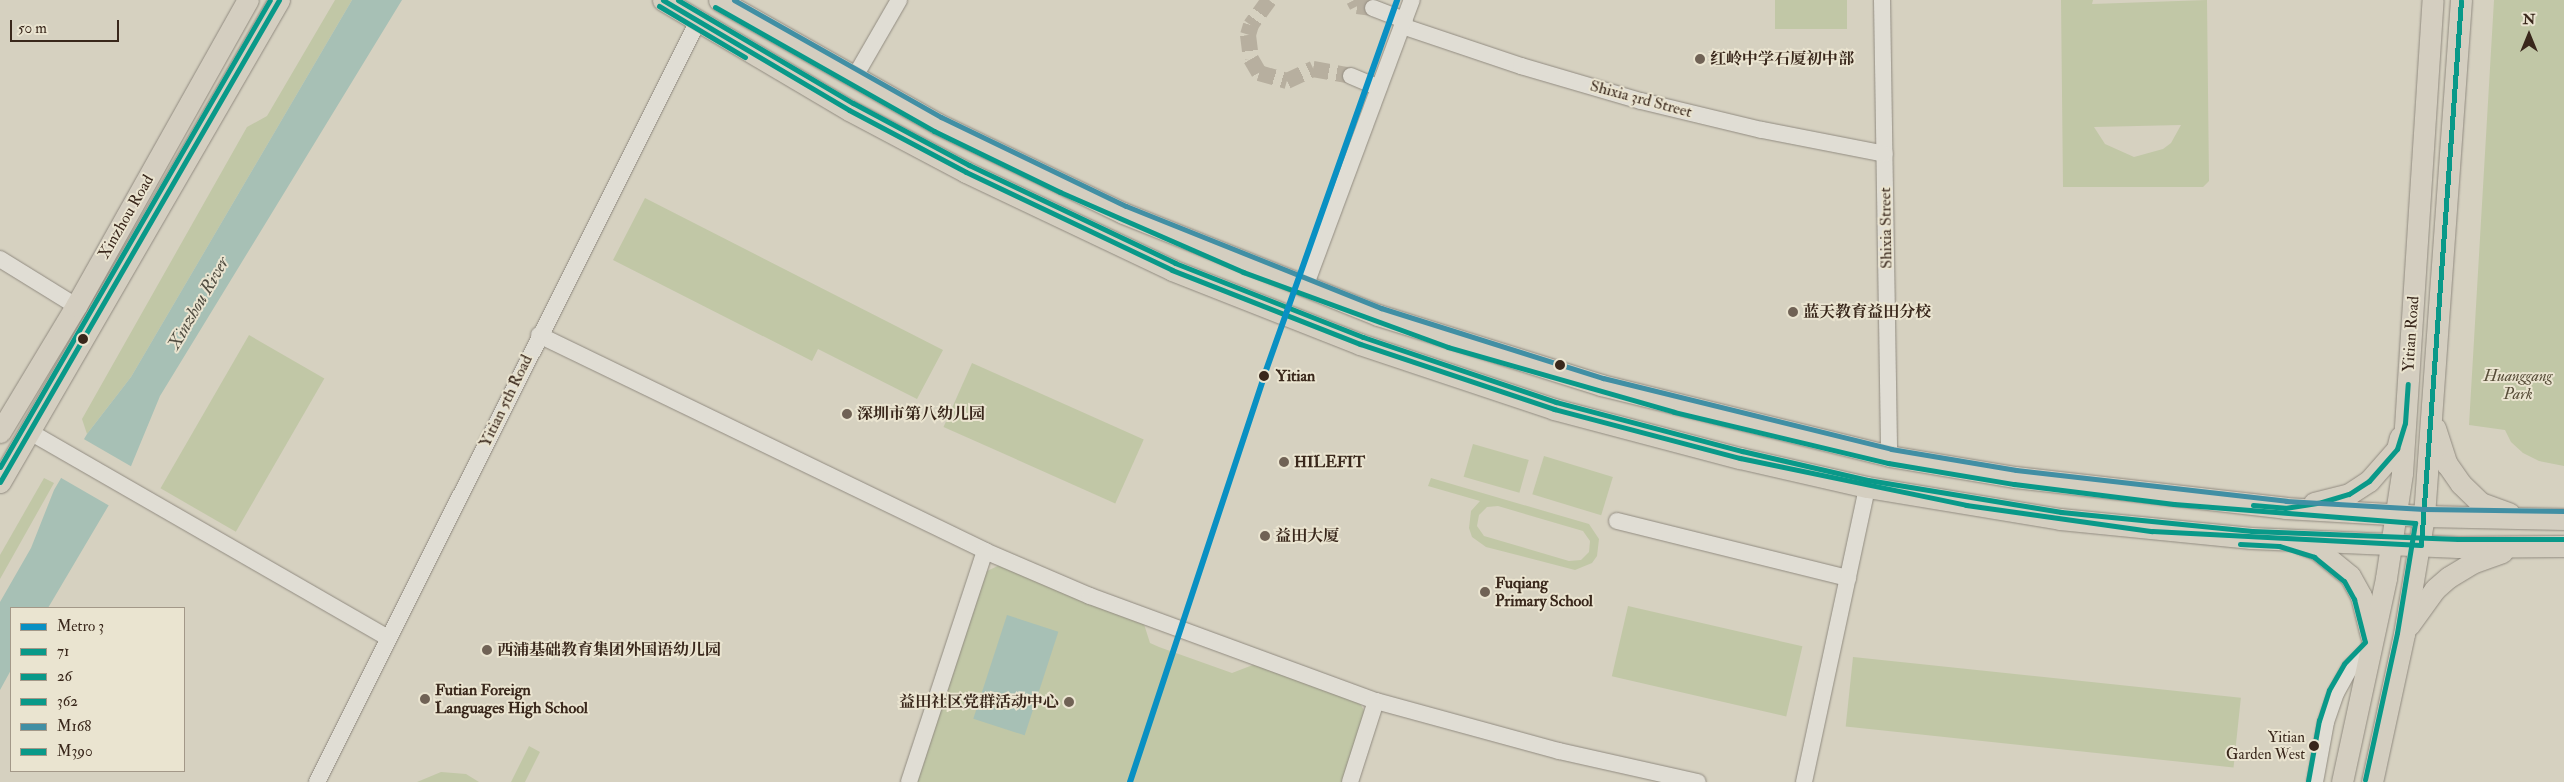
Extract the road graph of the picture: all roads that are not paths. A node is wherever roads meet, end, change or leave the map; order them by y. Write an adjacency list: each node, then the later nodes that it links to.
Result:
1 (248, 0): 19 (main road, Xinzhou Road)
2 (279, 0): 24 (main road, Xinzhou Road)
3 (663, 0): 11 (main road)
4 (719, 0): 14 (main road)
5 (899, 0): 14 (street)
6 (1412, 0): 12 (street)
7 (1882, 0): 16 (street, Shixia Street)
8 (2434, 0): 22 (main road, Yitian Road)
9 (2461, 0): 21 (main road, Yitian Road)
10 (1373, 8): 12 (street, Shixia 3rd Street)
11 (698, 21): 20 (street, Yitian 5th Road); 27 (main road)
12 (1404, 23): 15 (street); 16 (street, Shixia 3rd Street)
13 (1350, 76): 15 (street)
14 (854, 78): 18 (main road)
15 (1379, 88): 18 (street)
16 (1884, 154): 25 (street, Shixia Street)
17 (0, 259): 19 (street)
18 (1305, 287): 25 (main road)
19 (76, 306): 23 (main road, Xinzhou Road)
20 (539, 335): 39 (street); 42 (street, Yitian 5th Road)
21 (2432, 411): 30 (main road, Yitian Road); 31 (main road)
22 (2405, 423): 28 (main road); 29 (main road, Yitian Road)
23 (0, 432)
24 (30, 432): 26 (main road, Xinzhou Road); 42 (street)
25 (1889, 456): 28 (main road)
26 (0, 482)
27 (1867, 487): 34 (main road); 40 (street)
28 (2285, 508): 29 (main road)
29 (2396, 514): 30 (main road); 35 (main road, Yitian Road)
30 (2424, 516): 31 (main road); 36 (main road, Yitian Road)
31 (2525, 519): 32 (main road)
32 (2564, 519)
33 (1617, 521): 40 (street)
34 (2280, 538): 35 (main road); 43 (main road)
35 (2392, 543): 36 (main road); 43 (main road, Yitian Road)
36 (2420, 545): 38 (main road); 41 (main road, Yitian Road)
37 (2564, 546): 38 (main road)
38 (2519, 547): 41 (main road)
39 (985, 551): 44 (street); 46 (street)
40 (1848, 578): 49 (street)
41 (2404, 634): 52 (main road, Yitian Road)
42 (388, 638): 45 (street, Yitian 5th Road)
43 (2373, 644): 50 (street); 51 (main road, Yitian Road)
44 (1376, 701): 47 (street); 48 (street)
45 (317, 782)
46 (909, 782)
47 (1350, 782)
48 (1698, 782)
49 (1804, 782)
50 (2315, 782)
51 (2342, 782)
52 (2372, 782)

